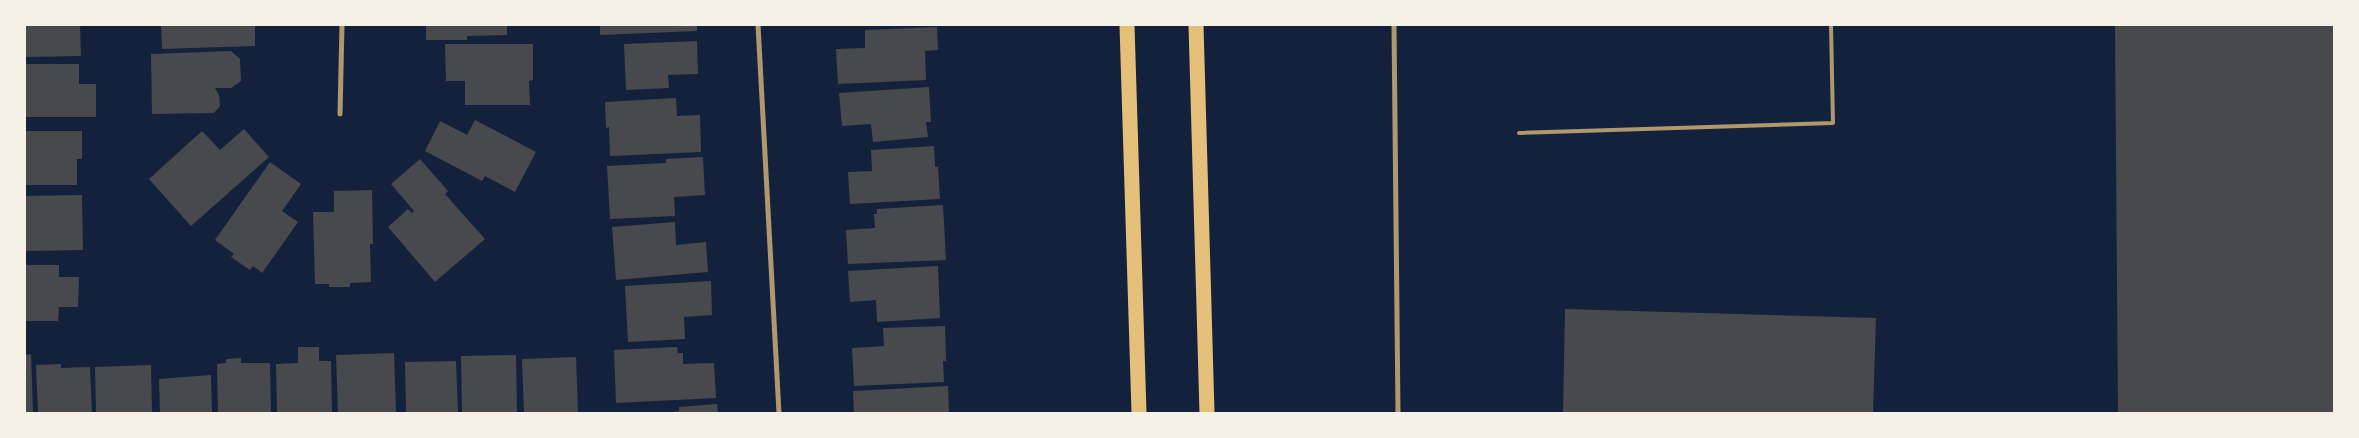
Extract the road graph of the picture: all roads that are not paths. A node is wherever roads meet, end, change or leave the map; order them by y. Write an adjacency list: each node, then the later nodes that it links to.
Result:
1 (342, 25): 7 (street)
2 (758, 25): 9 (street)
3 (1127, 25): 10 (highway)
4 (1196, 25): 11 (highway)
5 (1394, 25): 12 (street)
6 (1831, 25): 8 (lane)
7 (340, 114)
8 (1519, 132)
9 (779, 413)
10 (1139, 413)
11 (1207, 413)
12 (1398, 413)

